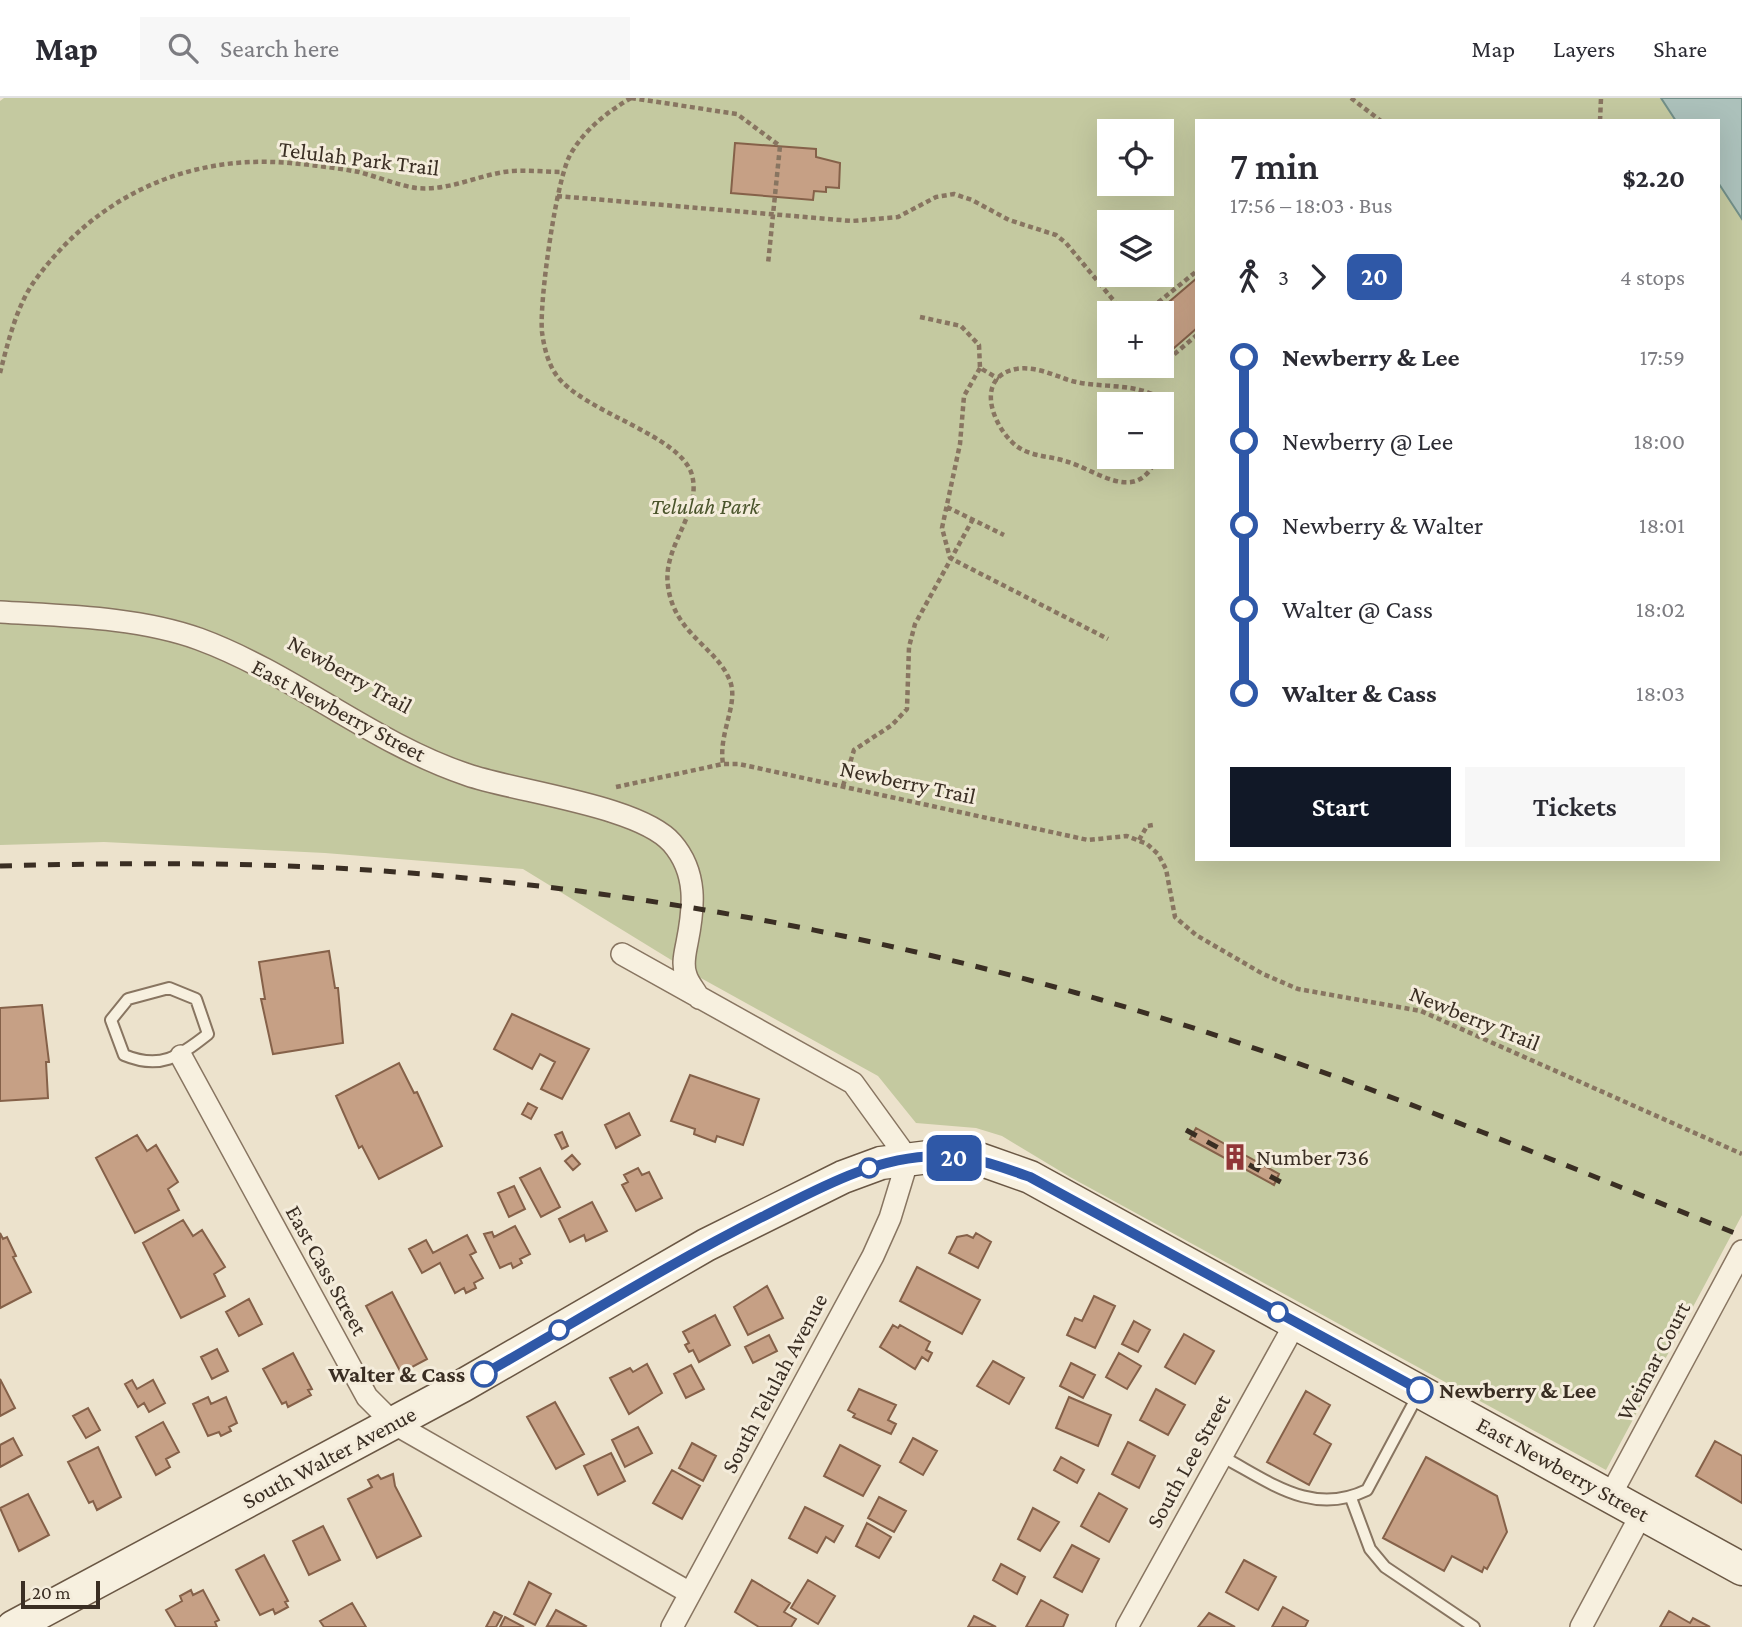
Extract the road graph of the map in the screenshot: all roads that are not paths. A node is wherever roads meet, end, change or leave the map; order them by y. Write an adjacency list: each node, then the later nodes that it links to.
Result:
1 (0, 612): 3 (street, East Newberry Street)
2 (622, 954): 3 (street)
3 (699, 998): 5 (street)
4 (181, 1056): 4 (lane); 9 (street, East Cass Street)
5 (908, 1159): 7 (main road, East Newberry Street); 9 (main road, South Walter Avenue); 15 (street, South Telulah Avenue)
6 (1742, 1251): 11 (street, Weimar Court)
7 (1296, 1322): 8 (main road, East Newberry Street); 10 (street, South Lee Street)
8 (1420, 1390): 11 (main road, East Newberry Street); 12 (lane)
9 (393, 1423): 15 (street, East Cass Street); 16 (main road, South Walter Avenue)
10 (1221, 1456): 12 (lane); 18 (street, South Lee Street)
11 (1610, 1496): 13 (main road, East Newberry Street)
12 (1351, 1497): 19 (lane)
13 (1642, 1513): 14 (main road, East Newberry Street); 20 (street)
14 (1742, 1569)
15 (690, 1593): 17 (street, South Telulah Avenue)
16 (13, 1627)
17 (672, 1627)
18 (1127, 1627)
19 (1474, 1627)
20 (1581, 1627)

